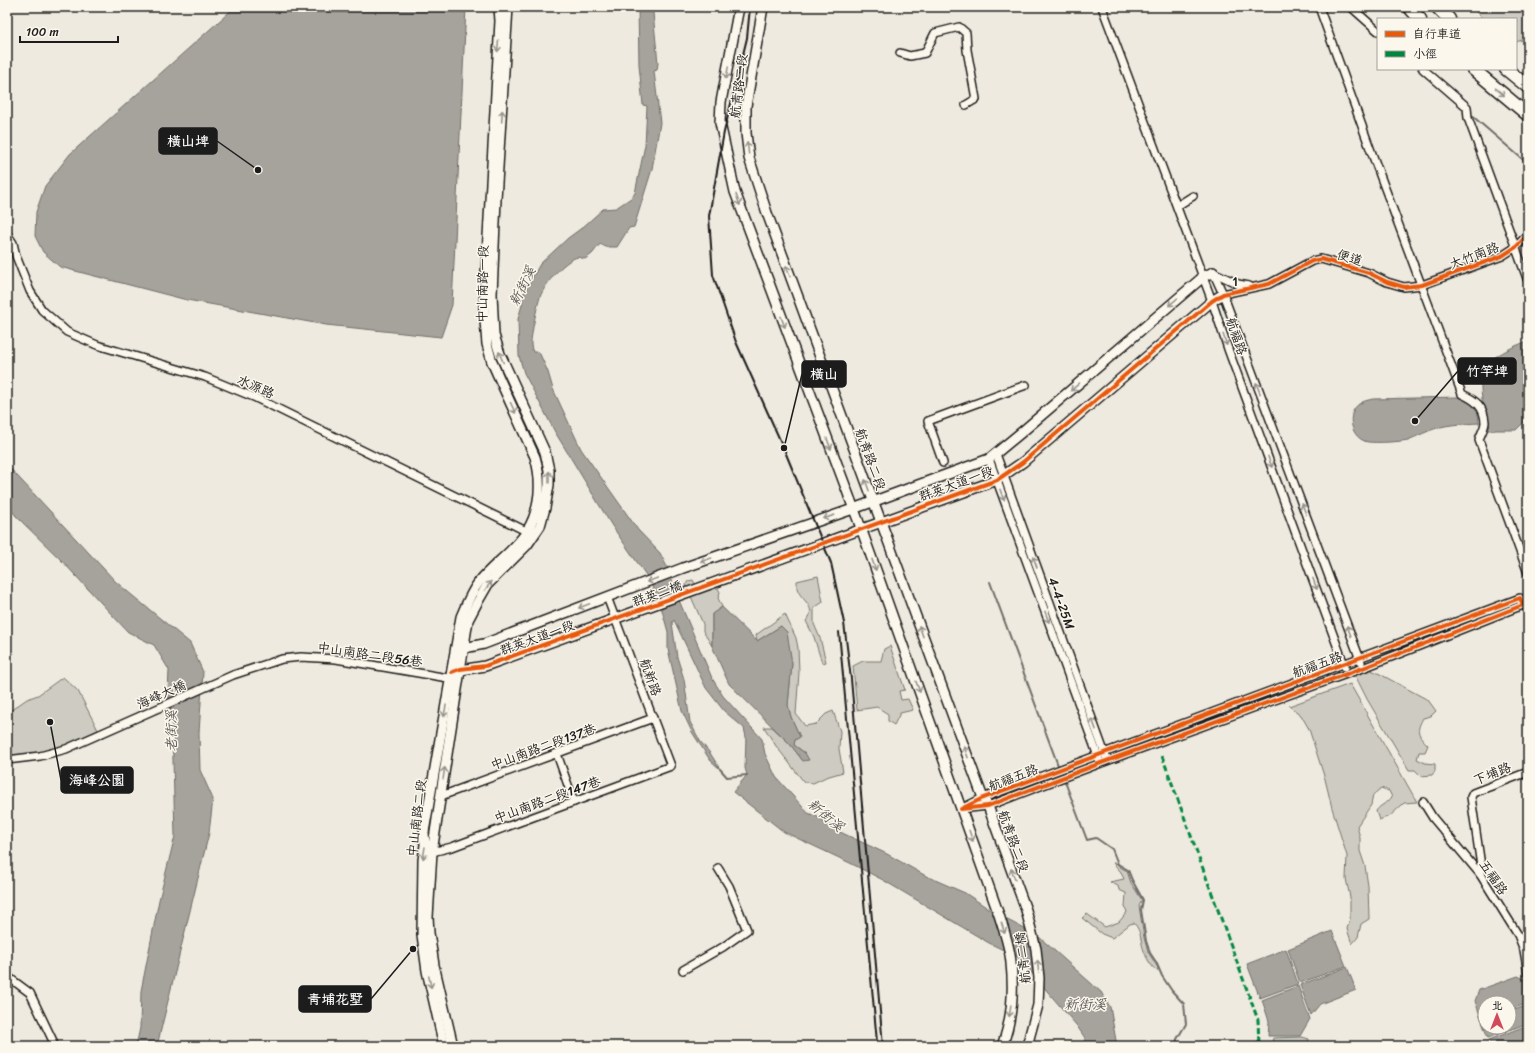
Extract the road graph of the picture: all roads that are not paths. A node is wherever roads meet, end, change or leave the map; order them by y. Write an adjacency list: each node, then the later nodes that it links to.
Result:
1 (499, 7): 40 (street, 中山南路一段, one-way to 40)
2 (508, 7): 40 (street, 中山南路一段, one-way to 2)
3 (739, 7): 37 (street, 航青路二段, one-way to 37)
4 (763, 7): 36 (street, 航青路二段, one-way to 4)
5 (1102, 7): 21 (street, 航福路)
6 (1319, 7): 28 (street)
7 (1351, 7): 12 (street)
8 (1409, 7): 10 (highway)
9 (1437, 7): 11 (highway)
10 (1419, 18)
11 (1448, 18)
12 (1377, 30)
13 (900, 53): 18 (street)
14 (1424, 70): 24 (street)
15 (1474, 70): 19 (highway, one-way to 19)
16 (1507, 70): 17 (highway)
17 (1528, 87)
18 (966, 105)
19 (1528, 115)
20 (1194, 196): 21 (street)
21 (1177, 206): 26 (street, 航福路)
22 (7, 234): 40 (street, 水源路)
23 (1528, 234): 24 (street, 大竹南路)
24 (1516, 247): 27 (street); 28 (street, 大竹南路)
25 (1213, 272): 26 (street, 群英大道一段); 29 (street, 1); 30 (street, 航福路)
26 (1203, 277): 31 (street, 航福路); 33 (street, 群英大道一段, one-way to 33)
27 (1528, 281)
28 (1422, 285): 29 (street, 便道); 42 (street)
29 (1252, 287): 30 (street, 1)
30 (1223, 294): 31 (street, 群英大道一段); 50 (street, 航福路, one-way to 30)
31 (1212, 301): 35 (street, 群英大道一段); 51 (street, 航福路, one-way to 51)
32 (1026, 385): 34 (street)
33 (992, 456): 35 (street, 4-4-25M); 36 (street, 群英大道一段)
34 (943, 463)
35 (1000, 478): 38 (street, 群英大道一段); 58 (street, 4-4-25M)
36 (873, 501): 37 (street, 群英大道一段); 38 (street, 航青路二段)
37 (853, 509): 39 (street, 航青路二段); 41 (street, 群英大道一段, one-way to 41)
38 (880, 522): 39 (street, 群英大道一段); 65 (street, 航青路二段, one-way to 38)
39 (861, 528): 43 (street, 群英大道一段); 67 (street, 航青路二段, one-way to 67)
40 (530, 533): 48 (street, 中山南路一段)
41 (683, 568): 44 (street, 群英二橋, one-way to 44)
42 (1528, 573)
43 (692, 591): 46 (street, 群英二橋)
44 (620, 592): 45 (street, 群英大道一段)
45 (608, 597): 47 (street, 航新路); 49 (street, 群英大道一段, one-way to 49)
46 (628, 614): 47 (street, 群英大道一段)
47 (616, 618): 55 (street, 群英大道一段); 56 (street, 航新路)
48 (465, 619): 49 (street, 中山南路二段)
49 (460, 649): 55 (street, 中山南路二段)
50 (1360, 658): 51 (street, 航福五路); 52 (street, 航福路); 52 (street, 航福五路)
51 (1344, 664): 53 (street, 航福路); 58 (street, 航福五路)
52 (1363, 668): 53 (street, 航福五路)
53 (1347, 673): 60 (street, 航福五路)
54 (232, 675): 55 (street, 中山南路二段56巷); 59 (street, 海峰大橋)
55 (455, 675): 63 (street, 中山南路二段, one-way to 55); 77 (street, 中山南路二段, one-way to 77)
56 (653, 718): 57 (street, 中山南路二段137巷); 61 (street, 航新路)
57 (557, 754): 63 (street, 中山南路二段137巷); 64 (street)
58 (1101, 754): 60 (street, 4-4-25M); 65 (street, 航福五路)
59 (7, 760)
60 (1104, 762): 65 (street, 航福五路)
61 (671, 766): 64 (street, 中山南路二段147巷)
62 (1528, 772): 70 (street, 下埔路)
63 (441, 796): 68 (street, 中山南路二段)
64 (574, 802): 68 (street, 中山南路二段147巷)
65 (985, 802): 67 (street, 航福五路); 72 (street, 航青路二段, one-way to 65)
66 (1423, 802): 70 (street, 五福路)
67 (961, 809): 71 (street, 航青路二段, one-way to 71)
68 (432, 852): 78 (street, 中山南路二段)
69 (718, 868): 73 (street)
70 (1480, 874): 74 (street, 五福路)
71 (990, 891): 79 (street, 航青二橋, one-way to 79)
72 (1026, 910): 80 (street, 航青二橋, one-way to 72)
73 (684, 970)
74 (1528, 974)
75 (7, 976): 76 (street)
76 (53, 1046)
77 (444, 1046)
78 (453, 1046)
79 (1002, 1046)
80 (1026, 1046)

